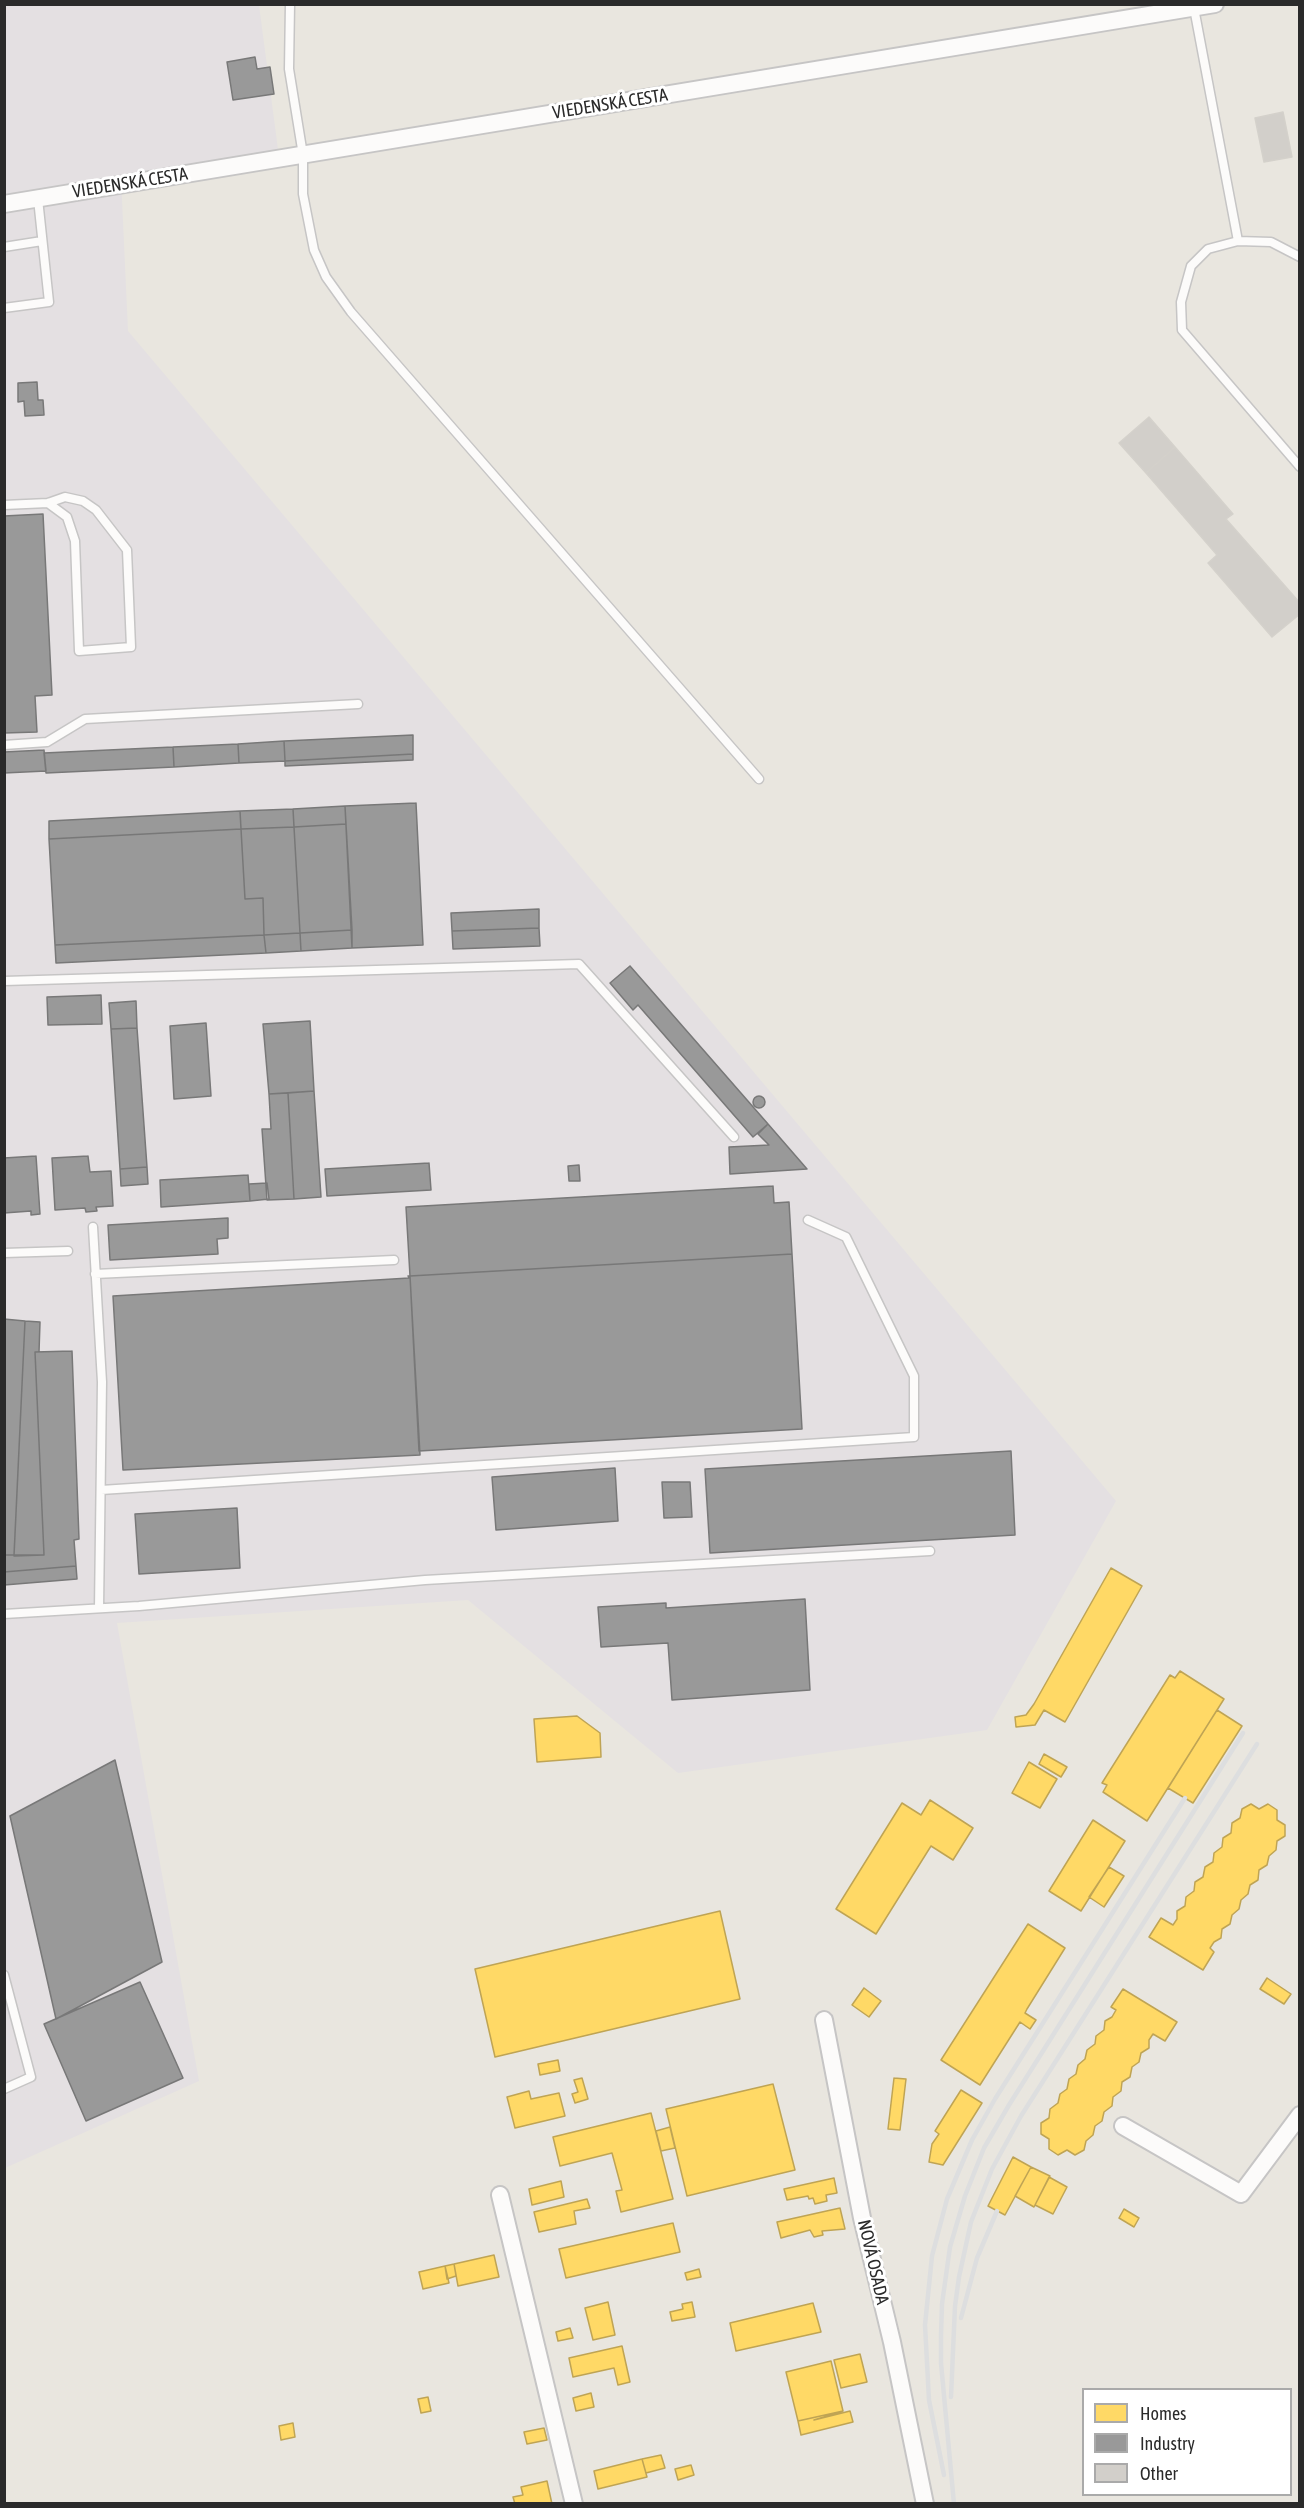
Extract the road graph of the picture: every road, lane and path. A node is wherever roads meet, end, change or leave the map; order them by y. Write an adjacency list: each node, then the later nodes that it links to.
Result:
1 (290, 4): 4 (lane)
2 (1215, 4): 3 (street, VIEDENSKÁ CESTA)
3 (1194, 8): 4 (street, VIEDENSKÁ CESTA); 8 (lane)
4 (303, 155): 5 (street, VIEDENSKÁ CESTA); 17 (lane)
5 (38, 198): 6 (street, VIEDENSKÁ CESTA); 7 (lane)
6 (4, 204)
7 (42, 241): 9 (lane); 11 (lane)
8 (1238, 241): 10 (lane); 12 (lane)
9 (4, 247)
10 (1299, 256)
11 (4, 308)
12 (1299, 467)
13 (48, 502): 13 (lane); 14 (lane)
14 (4, 505)
15 (358, 704): 16 (lane)
16 (4, 745)
17 (759, 779)
18 (4, 981): 19 (lane)
19 (734, 1137)
20 (808, 1220): 26 (lane)
21 (93, 1227): 25 (lane)
22 (68, 1251): 23 (lane)
23 (4, 1253)
24 (393, 1260): 25 (lane)
25 (95, 1274): 26 (lane)
26 (100, 1490): 28 (lane)
27 (930, 1551): 28 (lane)
28 (99, 1608): 29 (lane)
29 (4, 1614)
30 (4, 1975): 32 (lane)
31 (824, 2020): 37 (street, NOVÁ OSADA)
32 (4, 2089)
33 (1299, 2115): 34 (street)
34 (1123, 2126)
35 (500, 2195): 36 (street)
36 (574, 2504)
37 (925, 2504)

